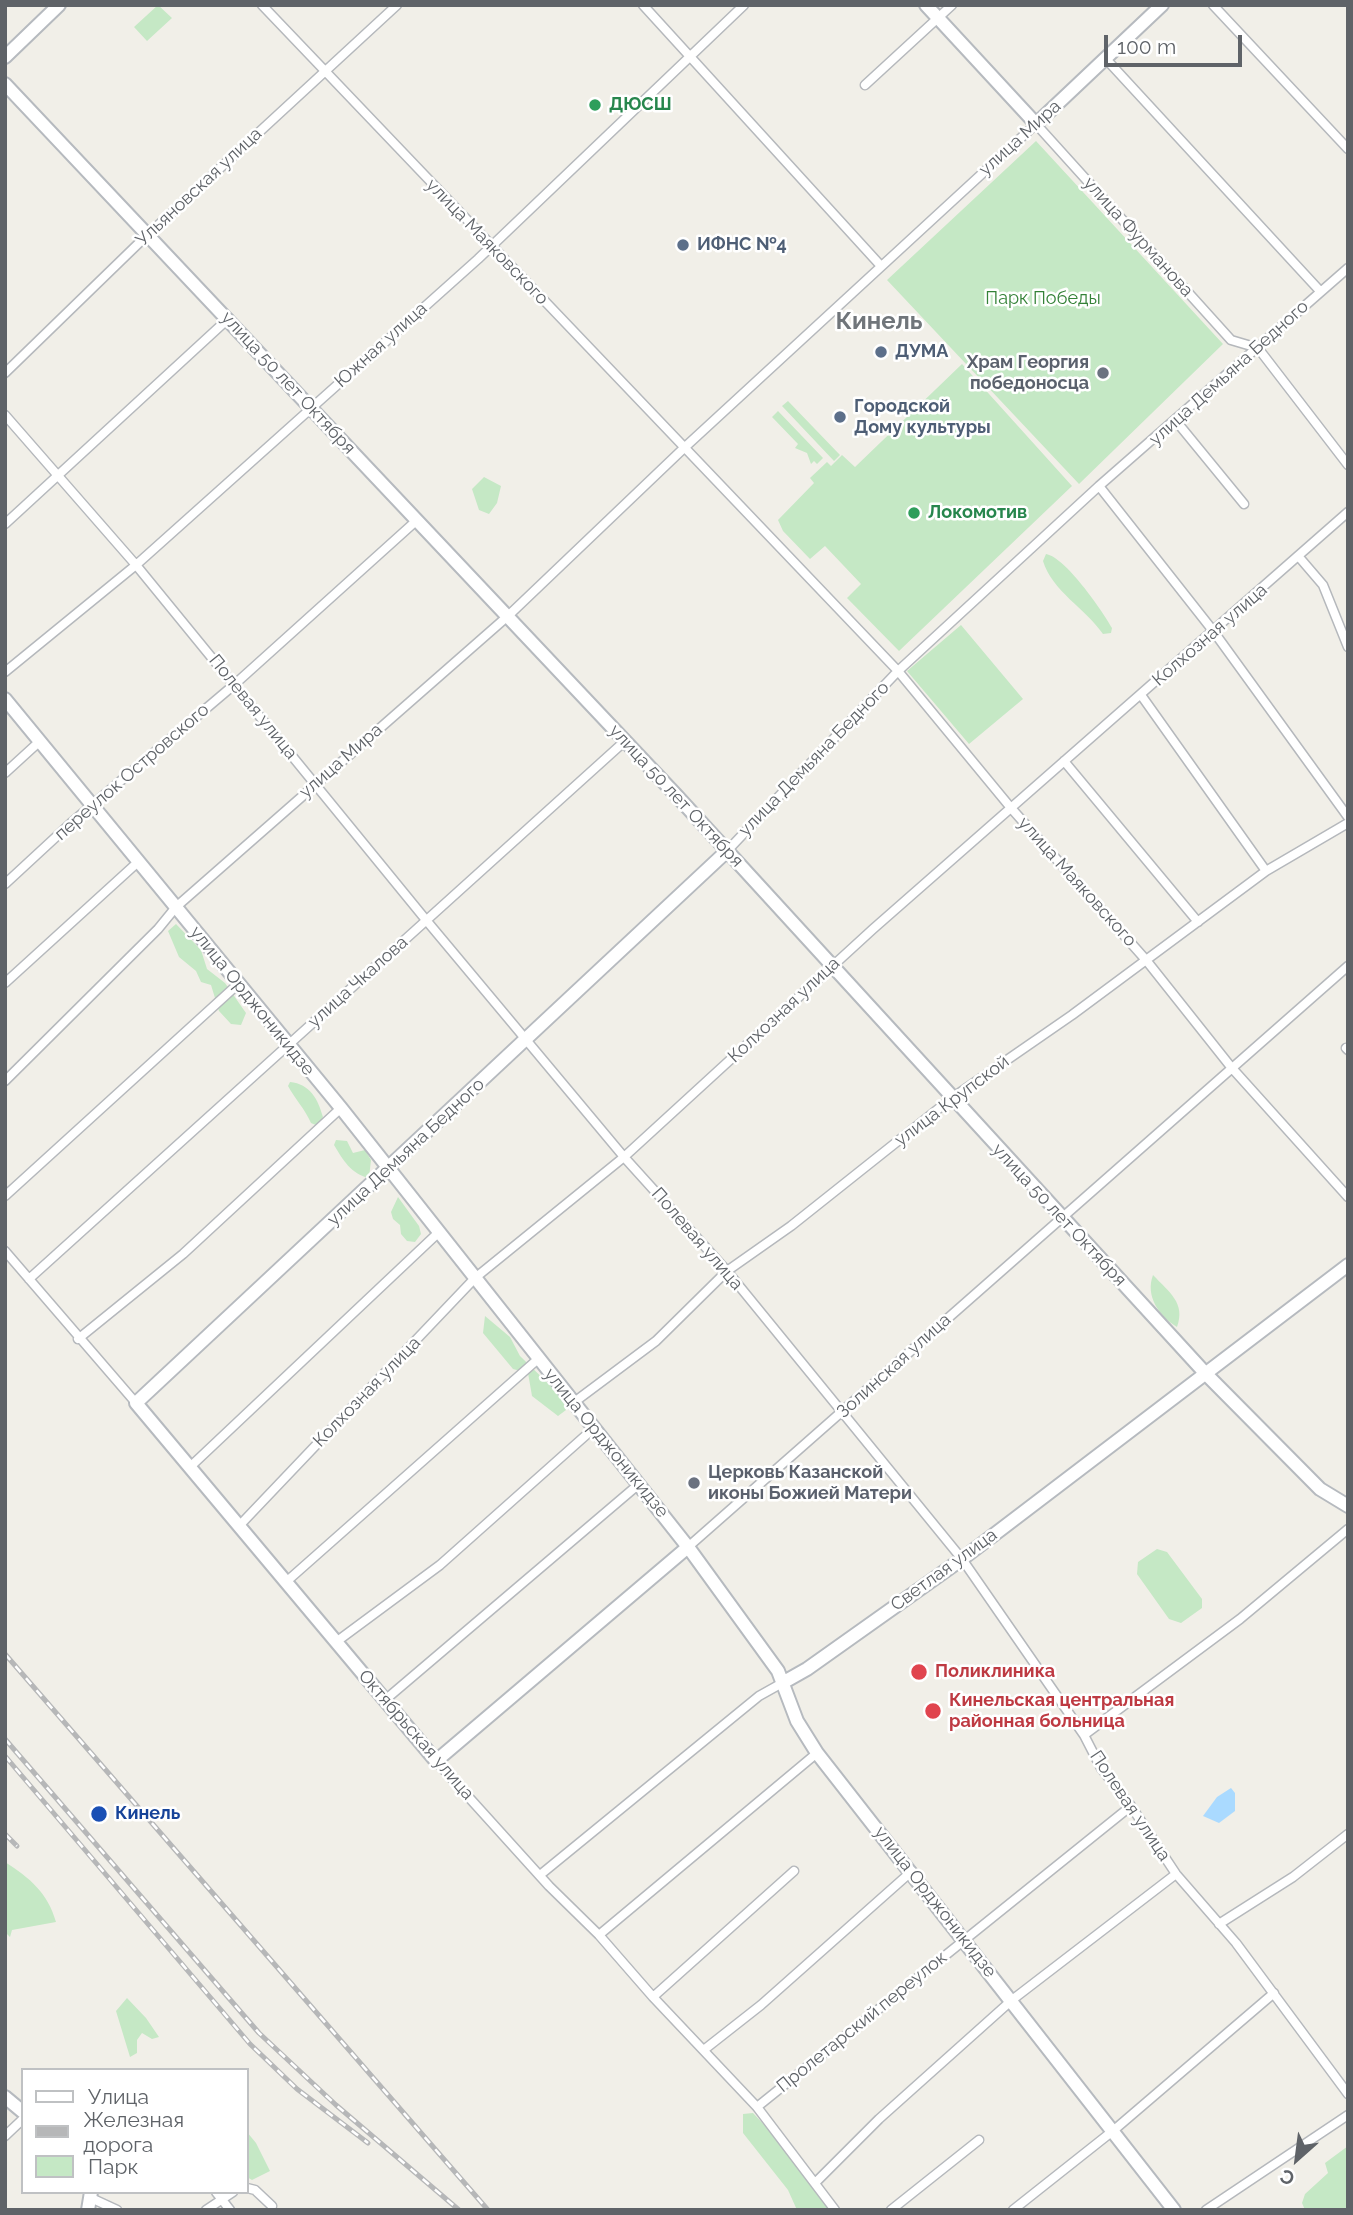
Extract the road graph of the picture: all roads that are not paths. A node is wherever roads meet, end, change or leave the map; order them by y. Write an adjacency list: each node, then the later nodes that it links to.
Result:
1 (59, 5): 11 (main road)
2 (262, 5): 14 (street, улица Маяковского)
3 (397, 5): 14 (street, Ульяновская улица)
4 (643, 5): 12 (street)
5 (744, 5): 12 (street, Южная улица)
6 (926, 5): 10 (main road, улица Фурманова)
7 (952, 5): 10 (street)
8 (1162, 5): 13 (main road, улица Мира)
9 (1213, 5): 18 (street)
10 (938, 18): 16 (street); 17 (main road, улица Фурманова)
11 (5, 57)
12 (690, 58): 20 (street, Южная улица); 21 (street)
13 (1106, 59): 17 (main road, улица Мира); 23 (street)
14 (324, 70): 19 (street, Ульяновская улица); 20 (street, улица Маяковского)
15 (5, 84): 19 (main road, улица 50 лет Октября)
16 (865, 85)
17 (1036, 124): 21 (street, улица Мира); 25 (street, улица Фурманова)
18 (1348, 149)
19 (149, 234): 24 (main road, улица 50 лет Октября); 26 (street, Ульяновская улица)
20 (491, 247): 27 (street, Южная улица); 30 (street, улица Маяковского)
21 (879, 268): 30 (street, улица Мира)
22 (1348, 268): 23 (street, улица Демьяна Бедного)
23 (1320, 291): 25 (street, улица Демьяна Бедного)
24 (229, 318): 27 (main road, улица 50 лет Октября); 32 (street)
25 (1258, 348): 29 (street, улица Демьяна Бедного); 31 (street, улица Фурманова)
26 (5, 373)
27 (311, 408): 36 (main road, улица 50 лет Октября); 39 (street, Южная улица)
28 (5, 415): 32 (street, Полевая улица)
29 (1175, 421): 33 (street, улица Демьяна Бедного); 34 (street)
30 (684, 448): 40 (street, улица Мира); 43 (street, улица Маяковского)
31 (1348, 465)
32 (59, 474): 37 (street); 39 (street, Полевая улица)
33 (1099, 486): 41 (street); 43 (street, улица Демьяна Бедного)
34 (1244, 504)
35 (1348, 512): 38 (street, Колхозная улица)
36 (416, 521): 40 (main road, улица 50 лет Октября); 45 (street, переулок Островского)
37 (5, 524)
38 (1299, 557): 41 (street, Колхозная улица); 42 (street)
39 (136, 565): 44 (street, Южная улица); 45 (street, Полевая улица)
40 (509, 615): 49 (main road, улица 50 лет Октября); 52 (street, улица Мира)
41 (1214, 632): 46 (street, Колхозная улица); 55 (street)
42 (1348, 647)
43 (898, 671): 54 (street, улица Маяковского); 57 (street, улица Демьяна Бедного)
44 (5, 672)
45 (235, 684): 52 (street, Полевая улица); 53 (street, переулок Островского)
46 (1141, 695): 50 (street, Колхозная улица); 59 (street)
47 (5, 699): 48 (main road, улица Орджоникидзе)
48 (40, 741): 51 (street); 53 (main road, улица Орджоникидзе)
49 (625, 741): 57 (main road, улица 50 лет Октября); 62 (street, улица Чкалова)
50 (1064, 761): 54 (street, Колхозная улица); 63 (street)
51 (5, 773)
52 (315, 784): 61 (street, улица Мира); 62 (street, Полевая улица)
53 (92, 806): 58 (main road, улица Орджоникидзе); 60 (street, переулок Островского)
54 (1011, 808): 64 (street, улица Маяковского); 65 (street, Колхозная улица)
55 (1348, 817)
56 (1348, 823): 59 (street, улица Крупской)
57 (727, 851): 65 (main road, улица 50 лет Октября); 69 (main road, улица Демьяна Бедного)
58 (138, 862): 61 (main road, улица Орджоникидзе); 67 (street)
59 (1266, 871): 63 (street, улица Крупской)
60 (5, 884)
61 (176, 907): 68 (main road, улица Орджоникидзе); 72 (street, улица Мира)
62 (426, 920): 69 (street, Полевая улица); 70 (street, улица Чкалова)
63 (1198, 922): 64 (street, улица Крупской)
64 (1146, 960): 71 (street, улица Маяковского); 73 (street, улица Крупской)
65 (832, 965): 73 (main road, улица 50 лет Октября); 75 (street, Колхозная улица)
66 (1348, 966): 71 (street, Золинская улица)
67 (5, 983)
68 (237, 985): 70 (main road, улица Орджоникидзе); 77 (street)
69 (527, 1040): 75 (street, Полевая улица); 76 (main road, улица Демьяна Бедного)
70 (289, 1046): 74 (main road, улица Орджоникидзе); 85 (street, улица Чкалова)
71 (1231, 1067): 78 (street, улица Маяковского); 79 (street, Золинская улица)
72 (5, 1081)
73 (952, 1098): 79 (main road, улица 50 лет Октября); 83 (street, улица Крупской)
74 (341, 1108): 76 (main road, улица Орджоникидзе); 86 (street)
75 (624, 1157): 83 (street, Полевая улица); 84 (street, Колхозная улица)
76 (388, 1168): 80 (main road, улица Орджоникидзе); 89 (main road, улица Демьяна Бедного)
77 (5, 1196)
78 (1348, 1197)
79 (1060, 1218): 88 (main road, улица 50 лет Октября); 91 (street, Золинская улица)
80 (438, 1233): 84 (main road, улица Орджоникидзе); 93 (street)
81 (5, 1251): 85 (street, Октябрьская улица)
82 (1348, 1265): 88 (main road, Светлая улица)
83 (727, 1271): 90 (street, улица Крупской); 91 (street, Полевая улица)
84 (475, 1278): 87 (main road, улица Орджоникидзе); 96 (street, Колхозная улица)
85 (29, 1279): 86 (street, Октябрьская улица)
86 (78, 1339): 89 (street, Октябрьская улица)
87 (538, 1359): 90 (main road, улица Орджоникидзе); 100 (street)
88 (1206, 1374): 95 (main road, улица 50 лет Октября); 99 (main road, Светлая улица)
89 (136, 1403): 93 (main road, Октябрьская улица)
90 (573, 1403): 92 (main road, улица Орджоникидзе)
91 (842, 1412): 98 (street, Золинская улица); 99 (street, Полевая улица)
92 (594, 1428): 94 (main road, улица Орджоникидзе); 101 (street)
93 (190, 1467): 96 (main road, Октябрьская улица)
94 (639, 1484): 98 (main road, улица Орджоникидзе); 103 (street)
95 (1348, 1506)
96 (239, 1526): 100 (main road, Октябрьская улица)
97 (1348, 1529): 104 (street)
98 (688, 1547): 102 (main road, улица Орджоникидзе); 106 (main road, Золинская улица)
99 (962, 1559): 102 (main road, Светлая улица); 104 (street, Полевая улица)
100 (286, 1582): 101 (main road, Октябрьская улица)
101 (336, 1642): 103 (main road, Октябрьская улица)
102 (783, 1682): 105 (main road, улица Орджоникидзе); 112 (street, Светлая улица)
103 (385, 1700): 106 (main road, Октябрьская улица)
104 (1084, 1735): 107 (street, Полевая улица)
105 (817, 1753): 110 (main road, улица Орджоникидзе); 114 (street)
106 (436, 1761): 112 (street, Октябрьская улица)
107 (1132, 1806): 111 (street, Полевая улица); 115 (street, Пролетарский переулок)
108 (1348, 1834): 113 (street)
109 (794, 1871): 117 (street)
110 (912, 1871): 115 (main road, улица Орджоникидзе); 119 (street)
111 (1176, 1874): 113 (street, Полевая улица); 118 (street)
112 (540, 1875): 114 (street, Октябрьская улица)
113 (1219, 1924): 116 (street, Полевая улица)
114 (599, 1935): 117 (street, Октябрьская улица)
115 (965, 1938): 118 (main road, улица Орджоникидзе); 122 (street, Пролетарский переулок)
116 (1274, 1993): 120 (street, Полевая улица); 126 (street)
117 (653, 1997): 119 (street, Октябрьская улица)
118 (1012, 2000): 126 (main road, улица Орджоникидзе); 129 (street)
119 (705, 2049): 122 (street, Октябрьская улица)
120 (1348, 2094)
121 (5, 2097): 123 (main road)
122 (757, 2107): 129 (street, Октябрьская улица)
123 (21, 2110)
124 (1348, 2115): 141 (street)
125 (21, 2121): 127 (street)
126 (1114, 2130): 139 (street); 140 (main road, улица Орджоникидзе)
127 (5, 2136)
128 (979, 2140): 138 (street)
129 (815, 2183): 137 (street, Октябрьская улица)
130 (248, 2188): 133 (street)
131 (218, 2195): 135 (street); 136 (street)
132 (90, 2200): 134 (street)
133 (272, 2206)
134 (117, 2210)
135 (206, 2210)
136 (230, 2210)
137 (835, 2210)
138 (891, 2210)
139 (1013, 2210)
140 (1174, 2210)
141 (1206, 2210)

